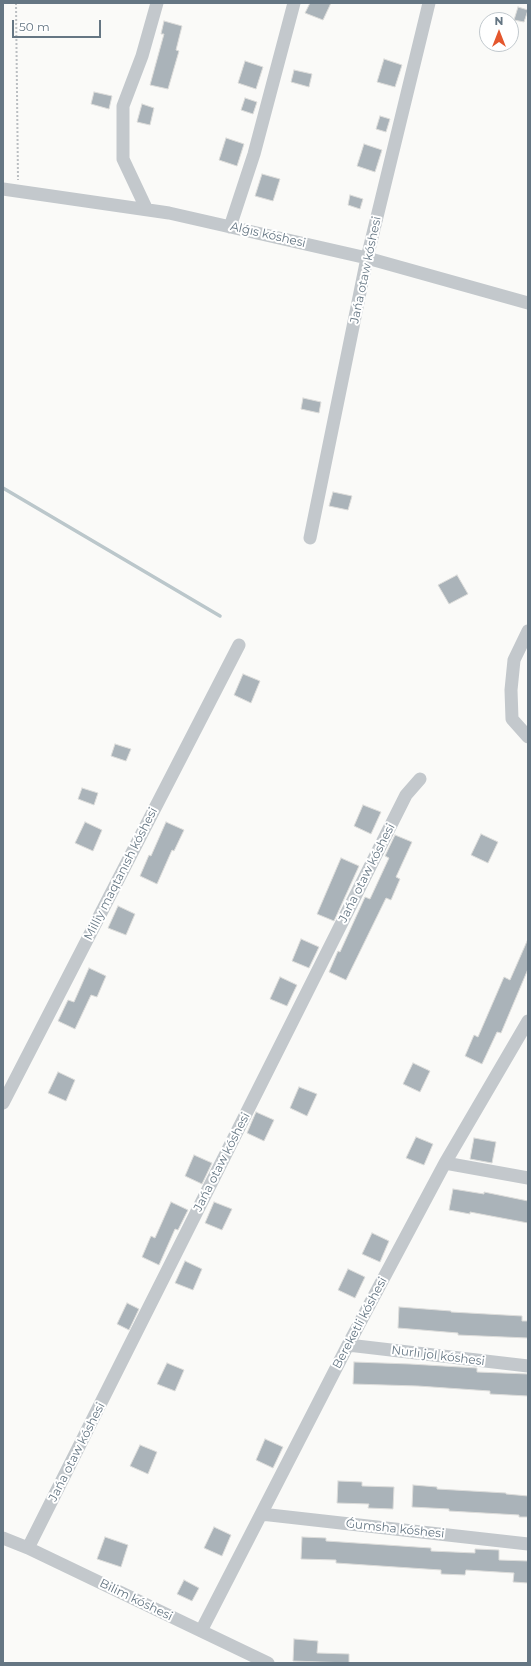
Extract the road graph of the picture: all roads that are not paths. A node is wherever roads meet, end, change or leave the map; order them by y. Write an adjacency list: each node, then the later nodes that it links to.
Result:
1 (157, 3): 5 (street)
2 (294, 3): 6 (street)
3 (429, 3): 7 (street, Jańa otaw kóshesi)
4 (3, 189): 5 (street, Alǵıs kóshesi)
5 (147, 210): 6 (street, Alǵıs kóshesi)
6 (230, 227): 7 (street, Alǵıs kóshesi)
7 (367, 258): 8 (street, Alǵıs kóshesi); 9 (street, Jańa otaw kóshesi)
8 (528, 303)
9 (310, 538)
10 (528, 631): 12 (street)
11 (238, 645): 15 (street, Milliy maqtanısh kóshesi)
12 (528, 737)
13 (420, 779): 23 (street, Jańa otaw kóshesi)
14 (526, 1027): 16 (street, Bereketli kóshesi)
15 (3, 1102)
16 (445, 1163): 17 (street); 18 (street, Bereketli kóshesi)
17 (528, 1178)
18 (348, 1345): 19 (street, Nurlı jol kóshesi); 20 (street, Bereketli kóshesi)
19 (528, 1366)
20 (261, 1514): 22 (street, Ǵumsha kóshesi); 24 (street, Bereketli kóshesi)
21 (3, 1538): 23 (street, Bilim kóshesi)
22 (528, 1544)
23 (28, 1548): 24 (street, Bilim kóshesi)
24 (201, 1631): 25 (street, Bilim kóshesi)
25 (247, 1658): 26 (street, Bilim kóshesi)
26 (268, 1663)

